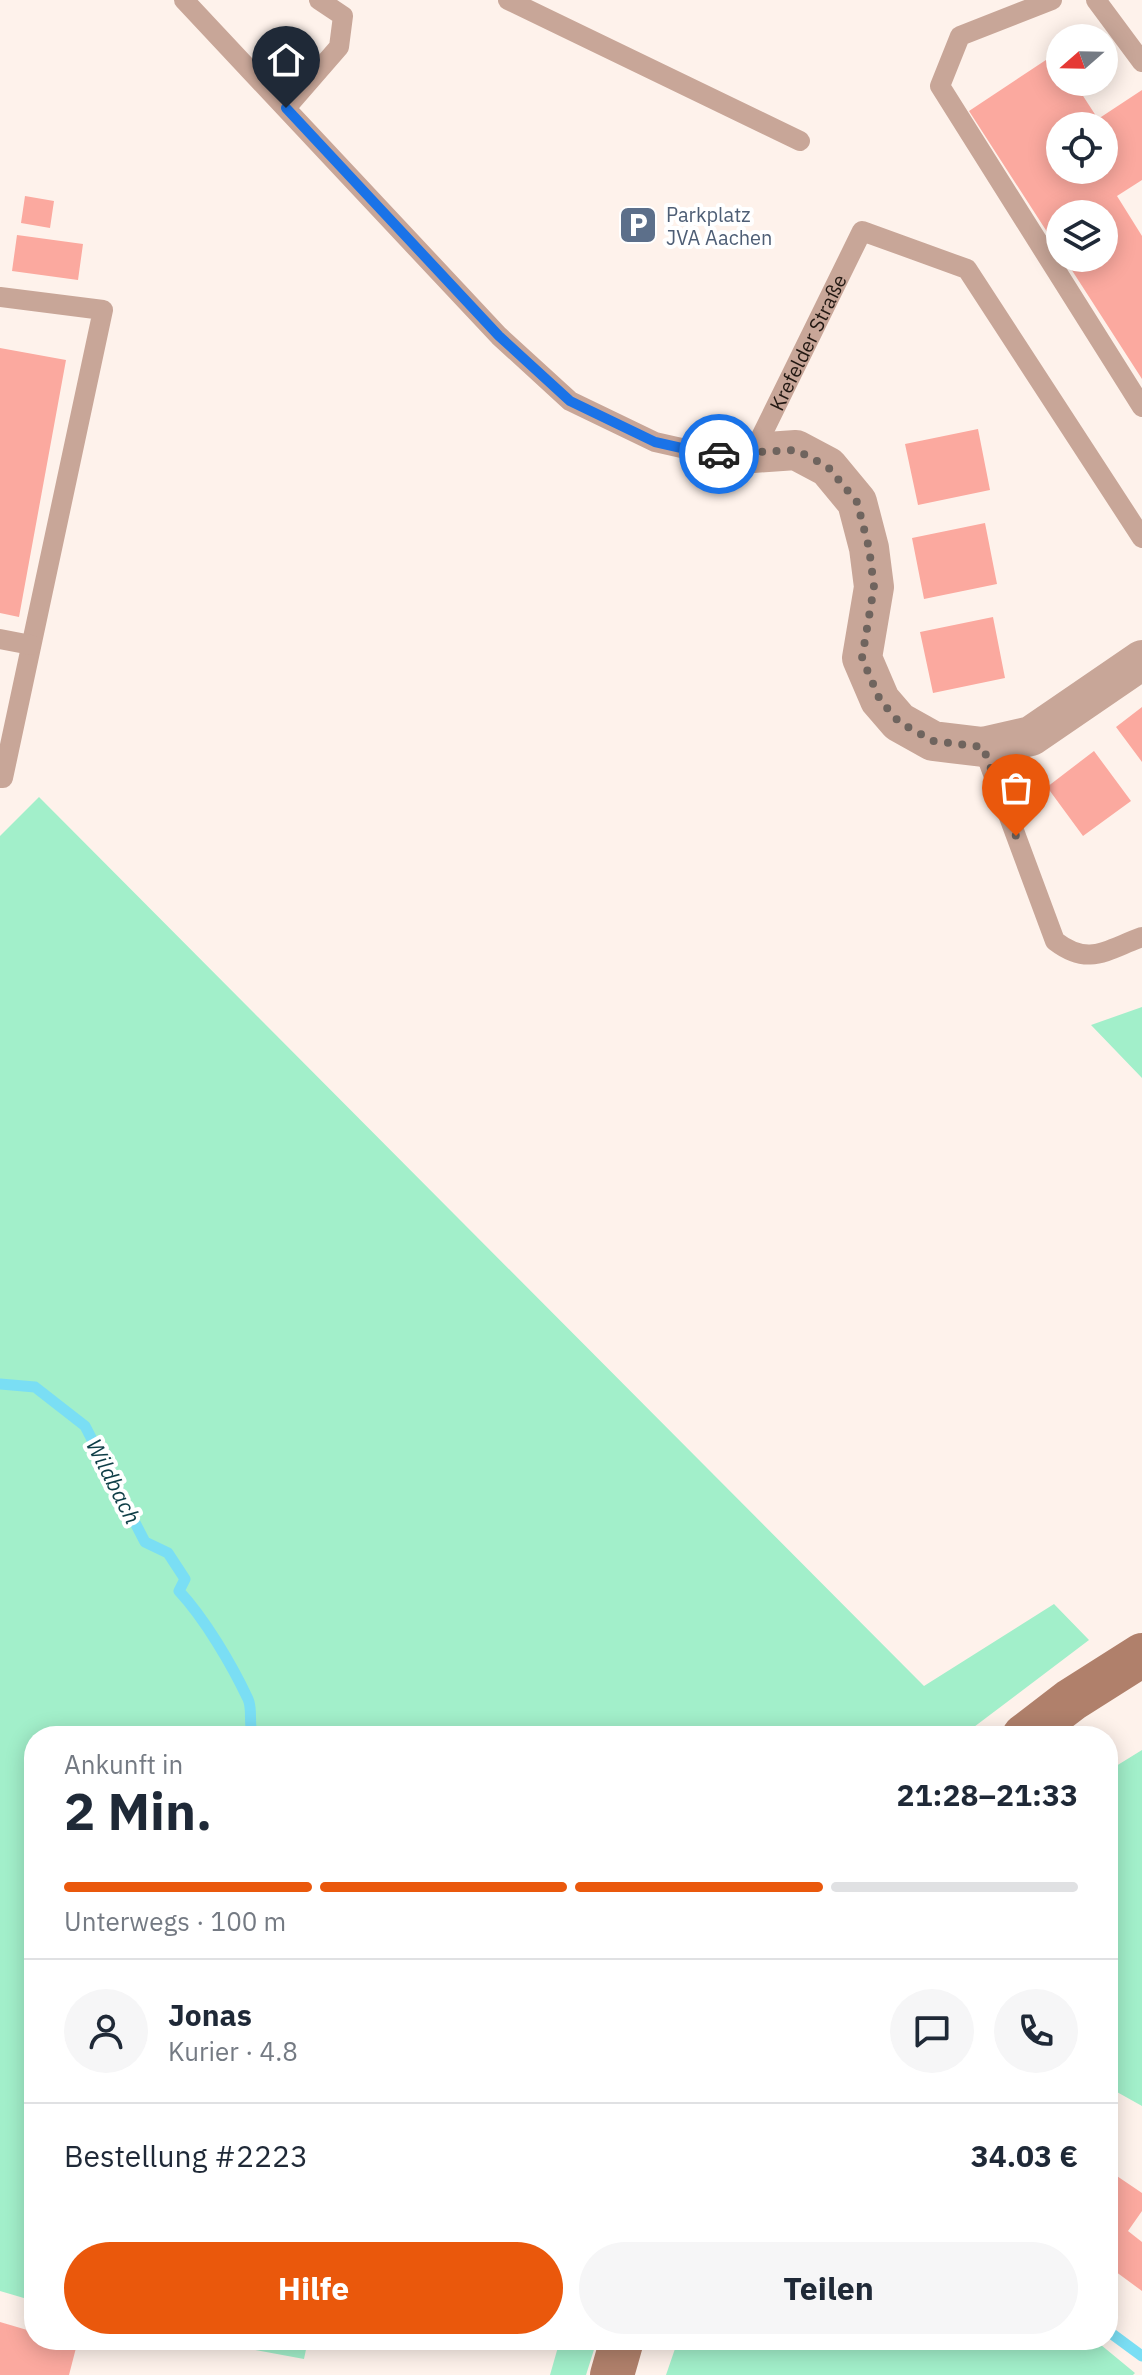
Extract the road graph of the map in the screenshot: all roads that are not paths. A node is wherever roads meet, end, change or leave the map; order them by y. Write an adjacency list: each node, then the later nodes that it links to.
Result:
1 (184, 0): 8 (lane)
2 (319, 0): 6 (lane)
3 (508, 0): 9 (lane)
4 (1052, 0): 11 (lane)
5 (1096, 0): 7 (lane)
6 (348, 8): 8 (lane)
7 (1142, 62)
8 (286, 108): 12 (lane)
9 (800, 141)
10 (0, 297): 15 (lane)
11 (1142, 407)
12 (753, 453): 13 (lane, Krefelder Straße); 17 (street)
13 (1142, 538)
14 (0, 639): 15 (lane)
15 (31, 645): 18 (lane)
16 (1142, 660): 17 (street)
17 (983, 747): 19 (lane)
18 (0, 778)
19 (1142, 937)
20 (1142, 1655): 21 (main road)
21 (1037, 1726)
22 (619, 2350): 23 (main road)
23 (612, 2375)

